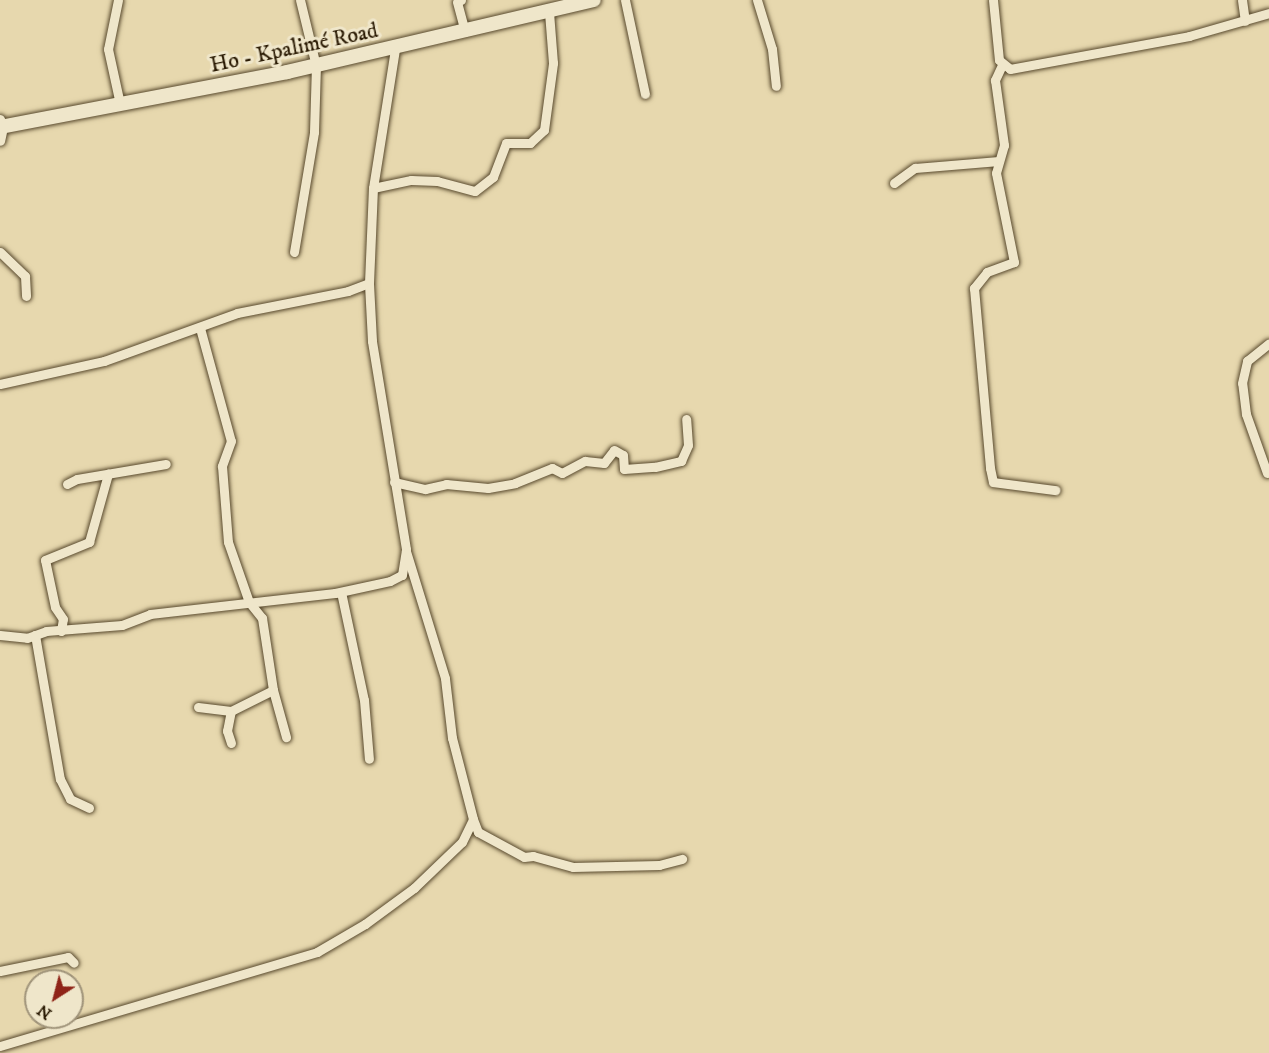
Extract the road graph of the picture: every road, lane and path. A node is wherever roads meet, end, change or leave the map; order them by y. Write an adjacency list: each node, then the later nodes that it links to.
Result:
1 (118, 0): 19 (street)
2 (300, 0): 16 (street)
3 (446, 0): 9 (street)
4 (594, 0): 10 (main road, Ho - Kpalimé Road)
5 (626, 0): 18 (street)
6 (757, 0): 17 (street)
7 (993, 0): 15 (street)
8 (1242, 0): 12 (street)
9 (459, 1): 13 (street)
10 (549, 12): 13 (main road, Ho - Kpalimé Road); 24 (street)
11 (1269, 13): 12 (street)
12 (1245, 21): 15 (street)
13 (465, 32): 14 (main road, Ho - Kpalimé Road)
14 (395, 49): 16 (main road, Ho - Kpalimé Road); 24 (street)
15 (1002, 65): 22 (street)
16 (316, 66): 19 (main road, Ho - Kpalimé Road); 26 (street)
17 (776, 86)
18 (645, 94)
19 (120, 104): 20 (main road, Ho - Kpalimé Road)
20 (1, 125): 21 (street)
21 (0, 141)
22 (999, 161): 23 (street); 38 (street)
23 (894, 183)
24 (373, 188): 27 (street)
25 (0, 252): 28 (street)
26 (294, 252)
27 (369, 283): 29 (street); 36 (street)
28 (26, 296)
29 (200, 328): 31 (street); 41 (street)
30 (1269, 343): 34 (street)
31 (0, 384)
32 (686, 419): 36 (street)
33 (166, 464): 35 (street)
34 (1267, 473)
35 (108, 474): 37 (street); 42 (street)
36 (394, 482): 39 (street)
37 (67, 484)
38 (1055, 490)
39 (406, 549): 40 (street); 52 (street)
40 (341, 592): 41 (street); 50 (street)
41 (249, 602): 42 (street); 45 (street)
42 (61, 631): 44 (street)
43 (0, 635): 44 (street)
44 (35, 635): 51 (street)
45 (273, 690): 47 (street); 48 (street)
46 (198, 707): 47 (street)
47 (231, 711): 49 (street)
48 (286, 737)
49 (231, 743)
50 (369, 759)
51 (89, 808)
52 (473, 819): 53 (street); 56 (street)
53 (682, 859)
54 (74, 963): 55 (street)
55 (0, 971)
56 (0, 1047)

